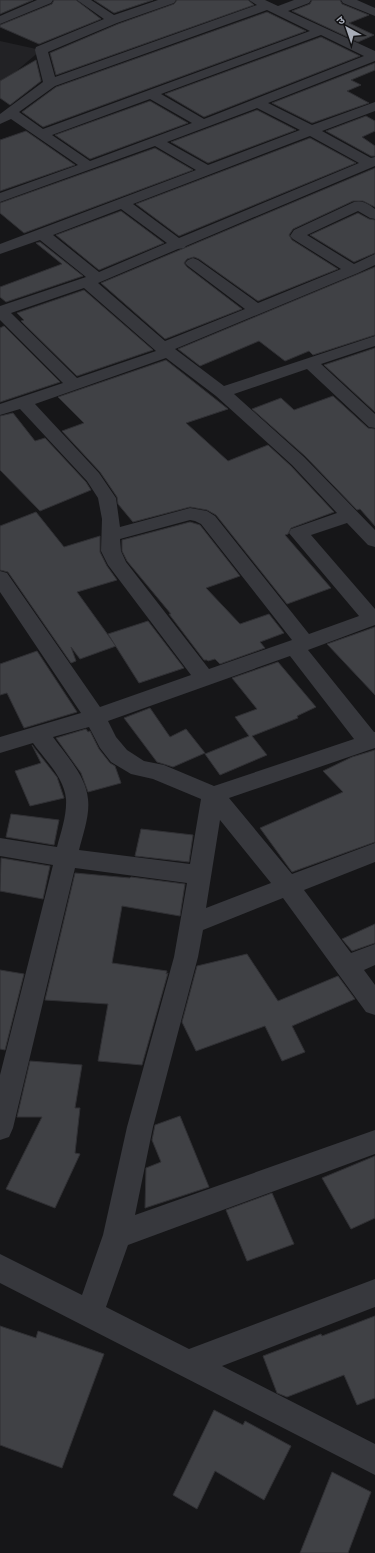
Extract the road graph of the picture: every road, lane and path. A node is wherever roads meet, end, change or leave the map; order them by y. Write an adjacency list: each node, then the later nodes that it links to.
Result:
1 (47, 0): 9 (street)
2 (83, 0): 10 (street)
3 (170, 0): 10 (street)
4 (255, 0): 7 (street)
5 (305, 0): 7 (street)
6 (347, 0): 8 (street)
7 (272, 8): 11 (street); 13 (street)
8 (375, 12)
9 (0, 20)
10 (113, 20): 13 (street)
11 (321, 31): 12 (street); 14 (street)
12 (375, 56): 15 (street)
13 (50, 82): 17 (street)
14 (151, 94): 18 (street); 20 (street)
15 (256, 102): 18 (street); 19 (street)
16 (375, 106): 19 (street)
17 (5, 116): 20 (street)
18 (203, 124): 21 (street)
19 (312, 131): 22 (street); 24 (street)
20 (42, 134): 23 (street)
21 (156, 141): 23 (street); 24 (street)
22 (374, 162): 29 (street)
23 (89, 166): 25 (street)
24 (208, 171): 26 (street)
25 (3, 193)
26 (124, 204): 28 (street); 29 (street)
27 (375, 215): 33 (street)
28 (44, 233): 30 (street); 34 (street)
29 (179, 245): 34 (street)
30 (0, 249)
31 (375, 259): 33 (street)
32 (193, 263): 35 (street)
33 (353, 270): 35 (street)
34 (92, 280): 36 (street); 38 (street)
35 (257, 310): 38 (street)
36 (0, 312): 40 (street)
37 (375, 341): 39 (street)
38 (166, 350): 40 (street); 41 (street)
39 (310, 363): 41 (street); 44 (street)
40 (74, 385): 42 (street)
41 (222, 392): 45 (street)
42 (24, 403): 43 (street); 46 (street)
43 (0, 410)
44 (375, 423)
45 (350, 515): 47 (street); 49 (street)
46 (112, 535): 50 (street); 51 (street)
47 (375, 541)
48 (0, 578): 52 (street)
49 (374, 618): 50 (street)
50 (299, 645): 51 (street); 54 (street)
51 (205, 678): 52 (street)
52 (95, 717): 53 (street); 56 (street)
53 (38, 734): 55 (street); 59 (street)
54 (372, 741): 56 (street)
55 (0, 744)
56 (213, 795): 60 (street); 61 (street)
57 (0, 847): 59 (street)
58 (375, 852): 61 (street)
59 (66, 858): 60 (street); 66 (street)
60 (200, 875): 62 (street)
61 (288, 886): 62 (street); 64 (street)
62 (191, 924): 68 (street)
63 (375, 954): 64 (street)
64 (347, 966): 65 (street)
65 (375, 1004)
66 (0, 1128)
67 (375, 1142): 68 (street)
68 (117, 1235): 71 (street)
69 (0, 1268): 71 (street)
70 (375, 1293): 72 (street)
71 (90, 1313): 72 (street)
72 (189, 1364): 73 (street)
73 (375, 1460)

